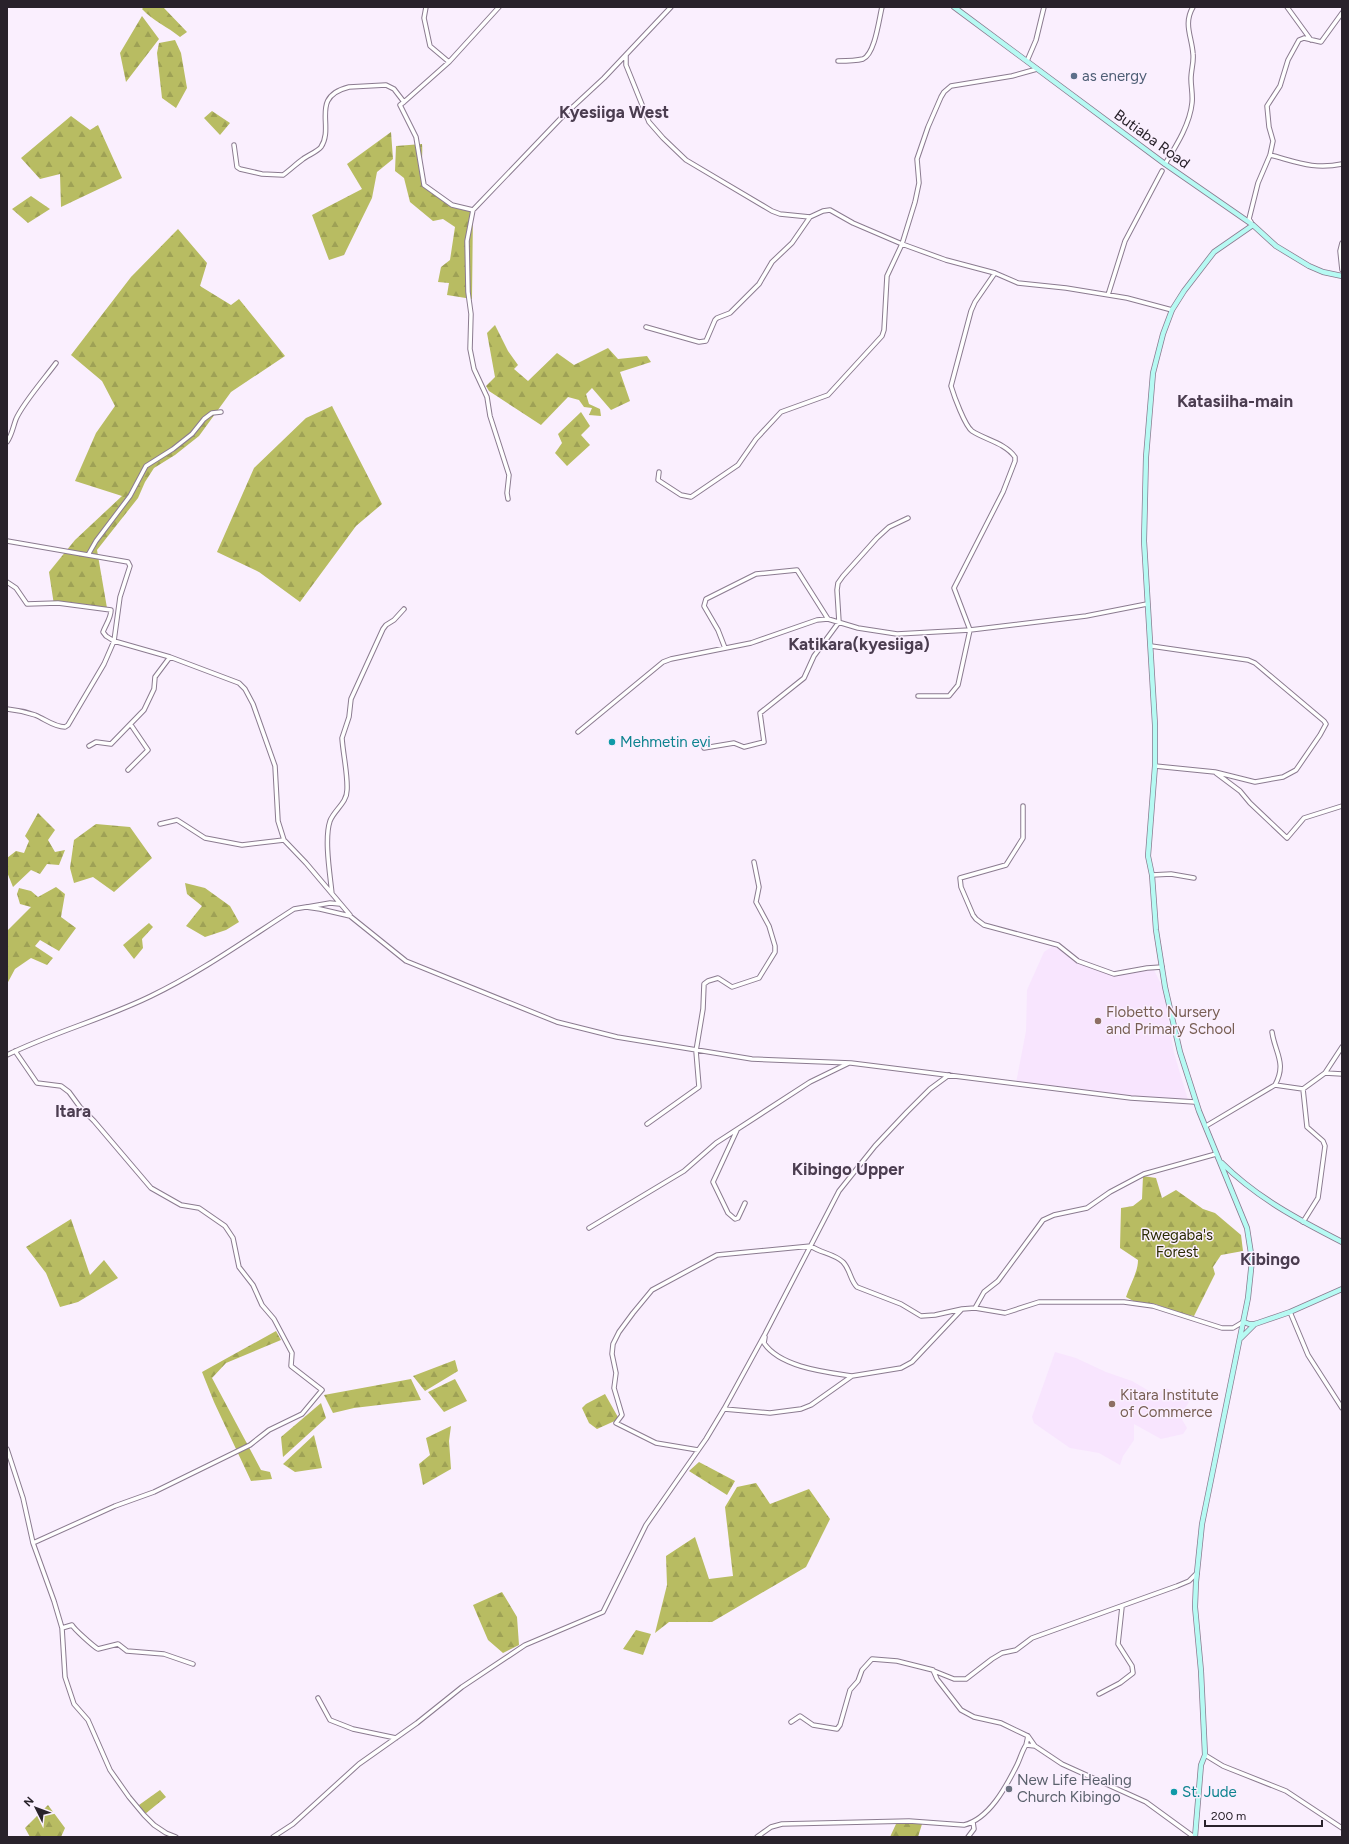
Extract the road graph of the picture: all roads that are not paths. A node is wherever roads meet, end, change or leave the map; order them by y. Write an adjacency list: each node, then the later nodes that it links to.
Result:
1 (426, 7): 14 (street)
2 (499, 7): 14 (street)
3 (671, 7): 11 (street)
4 (882, 7): 12 (street)
5 (954, 7): 13 (main road, Butiaba Road)
6 (1044, 7): 13 (street)
7 (1193, 7): 19 (street)
8 (1287, 7): 10 (street)
9 (1342, 13): 10 (street)
10 (1311, 40): 18 (street)
11 (626, 55): 22 (street); 23 (street)
12 (838, 61)
13 (1027, 61): 15 (main road, Butiaba Road)
14 (449, 62): 16 (street)
15 (1038, 68): 19 (main road, Butiaba Road); 26 (street)
16 (404, 102): 17 (street); 22 (street)
17 (234, 145)
18 (1270, 155): 20 (street); 24 (street)
19 (1165, 164): 24 (main road, Butiaba Road)
20 (1342, 164)
21 (1162, 171): 30 (street)
22 (473, 210): 37 (street)
23 (810, 217): 26 (street); 32 (street)
24 (1253, 225): 29 (main road, Butiaba Road); 31 (main road)
25 (1342, 243): 27 (street)
26 (902, 244): 28 (street); 36 (street)
27 (1342, 270)
28 (995, 273): 30 (street); 46 (street)
29 (1342, 276)
30 (1108, 295): 31 (street)
31 (1172, 310): 42 (main road)
32 (646, 327)
33 (56, 364): 35 (street)
34 (222, 412): 40 (street)
35 (7, 442)
36 (659, 472)
37 (508, 499)
38 (908, 518): 45 (street)
39 (7, 541): 40 (street)
40 (88, 555): 47 (street)
41 (7, 582): 47 (street)
42 (1147, 604): 46 (street); 48 (main road)
43 (404, 609): 67 (street)
44 (828, 619): 45 (street); 49 (street); 49 (street)
45 (839, 622): 46 (street); 56 (street)
46 (970, 630): 51 (street)
47 (114, 641): 50 (street); 52 (street)
48 (1151, 646): 57 (main road); 59 (street)
49 (725, 648): 54 (street)
50 (170, 658): 53 (street); 63 (street)
51 (918, 696)
52 (7, 709)
53 (131, 725): 55 (street); 58 (street)
54 (578, 732)
55 (89, 746)
56 (704, 748)
57 (1155, 766): 59 (street); 65 (main road)
58 (128, 770)
59 (1215, 772): 61 (street)
60 (1023, 806): 71 (street)
61 (1342, 806)
62 (160, 824): 63 (street)
63 (284, 840): 67 (street)
64 (754, 862): 75 (street)
65 (1152, 875): 66 (street); 71 (main road)
66 (1194, 878)
67 (332, 895): 68 (street)
68 (340, 904): 69 (street); 70 (street)
69 (306, 907): 70 (street); 74 (street)
70 (350, 916): 75 (street)
71 (1162, 967): 83 (main road)
72 (1272, 1032): 81 (street)
73 (1342, 1047): 78 (street)
74 (15, 1051): 76 (street); 107 (street)
75 (696, 1051): 77 (street); 84 (street)
76 (7, 1055)
77 (851, 1063): 80 (street); 86 (street)
78 (1326, 1073): 79 (street); 82 (street)
79 (1342, 1074)
80 (949, 1075): 83 (street); 93 (street)
81 (1275, 1085): 82 (street); 85 (street)
82 (1303, 1089): 90 (street)
83 (1195, 1102): 85 (main road)
84 (647, 1124)
85 (1206, 1126): 87 (main road)
86 (737, 1129): 89 (street); 91 (street)
87 (1216, 1154): 88 (main road); 95 (street)
88 (1220, 1161): 90 (main road); 98 (main road)
89 (746, 1203)
90 (1303, 1222): 92 (main road)
91 (589, 1228)
92 (1342, 1242)
93 (811, 1246): 96 (street); 100 (street); 106 (street)
94 (1342, 1289): 97 (main road)
95 (975, 1308): 96 (street); 98 (street)
96 (962, 1309): 102 (street)
97 (1290, 1312): 99 (main road); 103 (street)
98 (1244, 1322): 99 (main road); 101 (main road)
99 (1255, 1324): 101 (main road)
100 (765, 1334): 102 (street); 104 (street)
101 (1239, 1339): 108 (main road)
102 (852, 1376): 104 (street)
103 (1342, 1408)
104 (724, 1409): 106 (street)
105 (7, 1449): 107 (street)
106 (698, 1450): 117 (street)
107 (32, 1543): 110 (street)
108 (1197, 1573): 109 (street); 120 (main road)
109 (1122, 1607): 112 (street); 113 (street)
110 (62, 1628): 111 (street); 123 (street)
111 (193, 1664)
112 (932, 1670): 115 (street); 116 (street)
113 (1099, 1694)
114 (318, 1698): 117 (street)
115 (791, 1722)
116 (1028, 1736): 118 (street); 119 (street)
117 (396, 1738): 124 (street)
118 (1026, 1746): 119 (street); 121 (street)
119 (1036, 1746): 127 (street)
120 (1205, 1755): 122 (street); 127 (main road)
121 (973, 1822): 125 (street); 126 (street)
122 (1342, 1828)
123 (176, 1837)
124 (273, 1837)
125 (758, 1837)
126 (968, 1837)
127 (1195, 1837)

